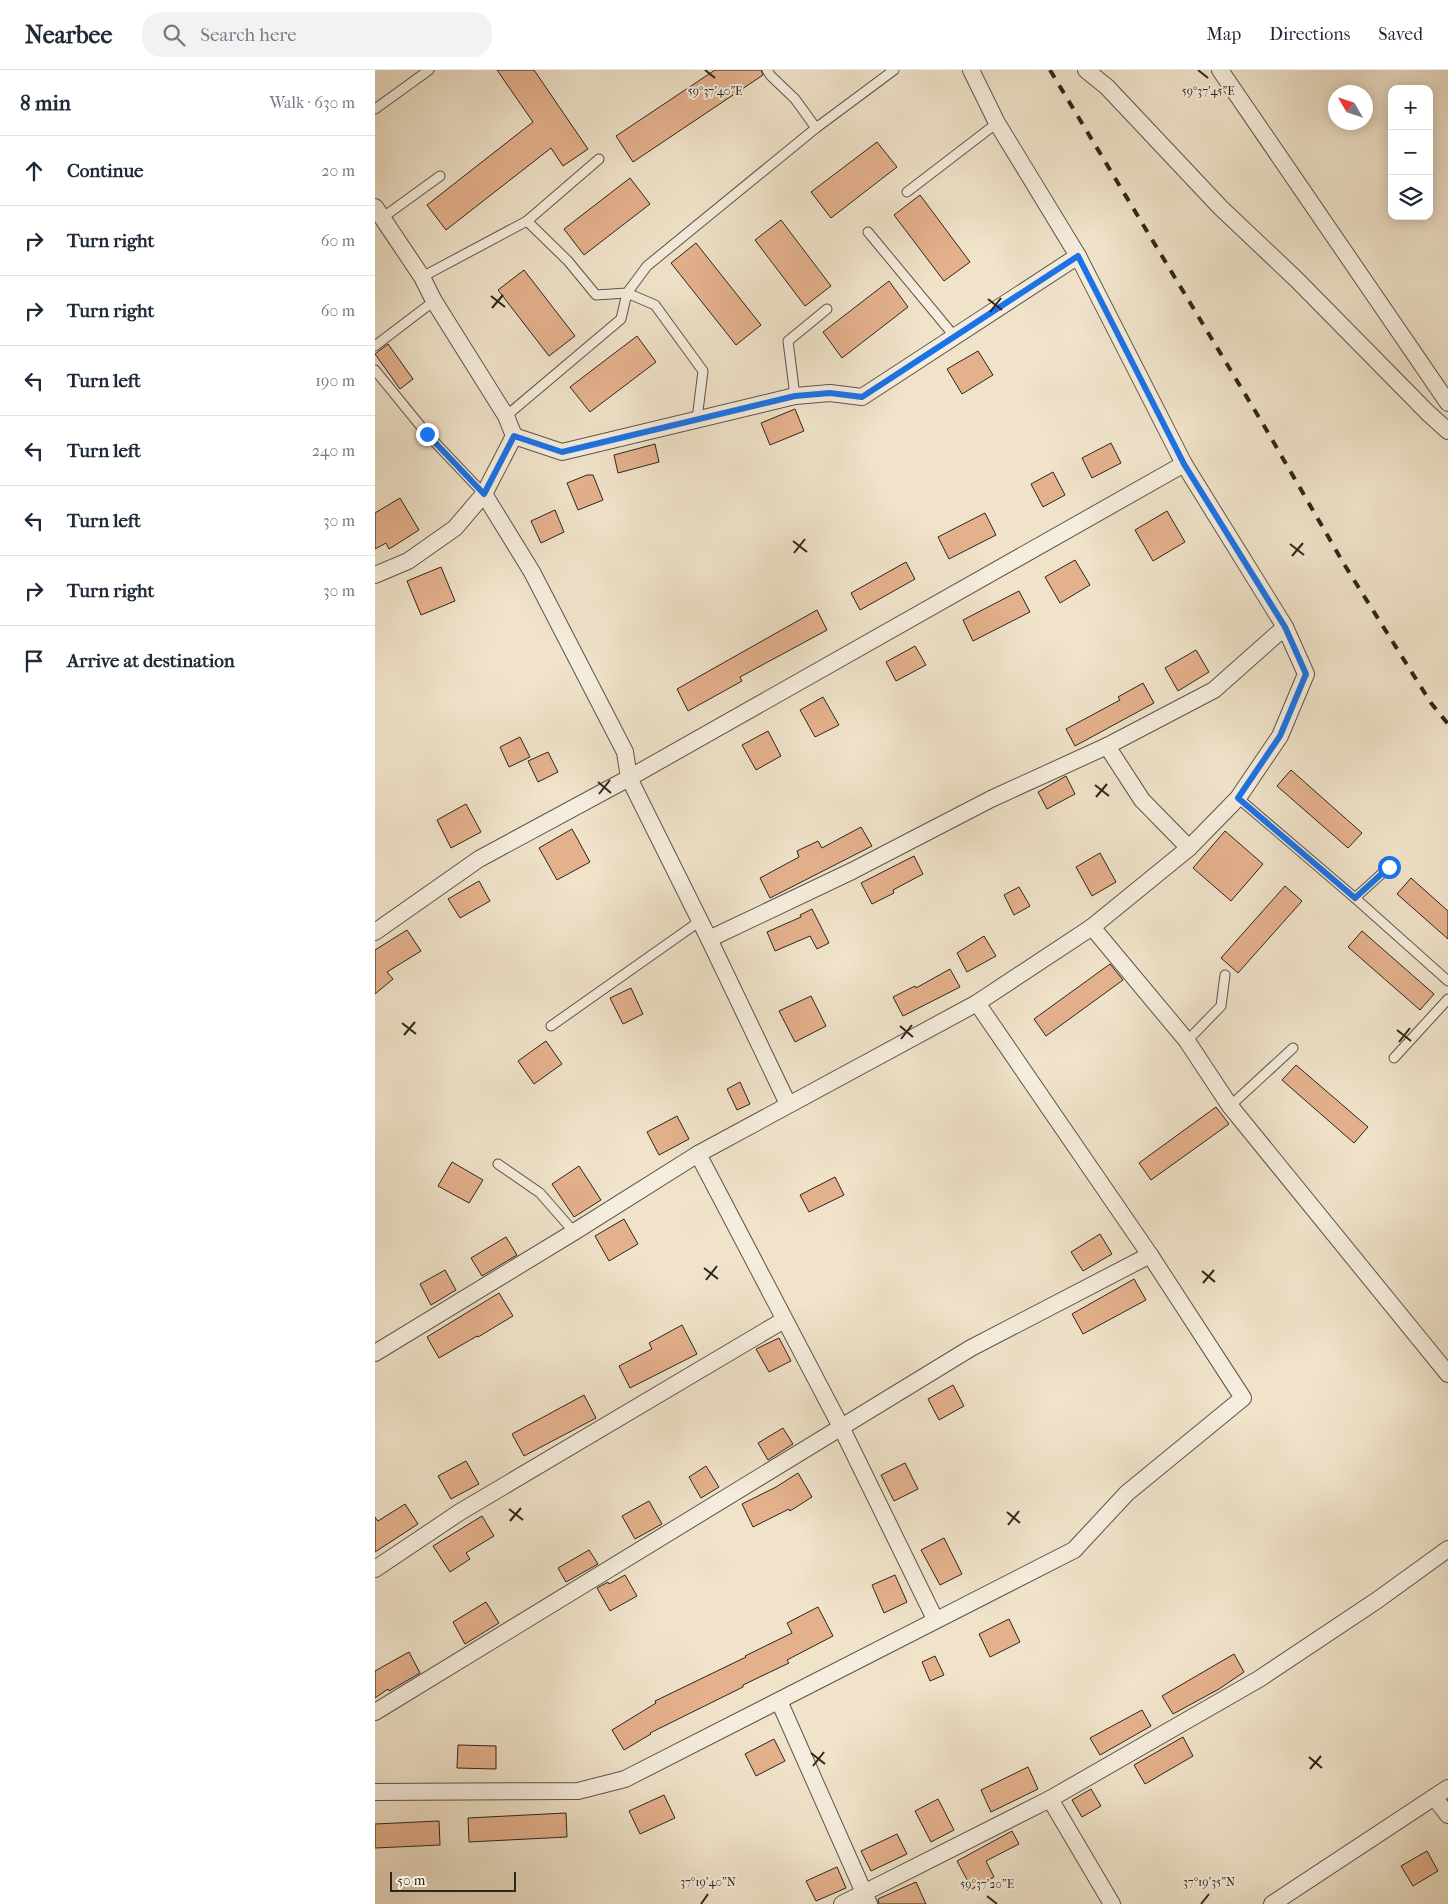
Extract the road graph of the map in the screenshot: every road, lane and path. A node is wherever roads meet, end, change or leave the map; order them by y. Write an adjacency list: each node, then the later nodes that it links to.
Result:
1 (429, 70): 7 (lane)
2 (767, 70): 9 (lane)
3 (894, 70): 9 (lane)
4 (971, 70): 8 (street)
5 (1087, 70): 28 (street)
6 (1220, 70): 25 (street)
7 (375, 109)
8 (997, 123): 12 (lane); 16 (street)
9 (815, 128): 18 (lane)
10 (599, 159): 14 (lane)
11 (440, 176): 13 (lane)
12 (907, 192)
13 (377, 213): 17 (street)
14 (527, 221): 17 (lane); 18 (lane)
15 (868, 232): 21 (lane)
16 (1078, 256): 21 (street); 30 (street)
17 (422, 277): 19 (street)
18 (627, 293): 26 (lane); 27 (lane)
19 (434, 301): 22 (lane); 26 (street)
20 (827, 309): 24 (lane)
21 (955, 338): 24 (street)
22 (375, 346)
23 (375, 370): 31 (lane)
24 (795, 396): 27 (street)
25 (1448, 403)
26 (506, 416): 29 (street)
27 (697, 419): 29 (street)
28 (1448, 431)
29 (514, 436): 31 (street)
30 (1184, 464): 33 (street); 35 (street)
31 (484, 494): 32 (street); 35 (street)
32 (375, 575)
33 (1285, 627): 34 (street); 36 (street)
34 (1107, 746): 37 (street); 43 (street)
35 (629, 778): 40 (street); 42 (street)
36 (1238, 798): 37 (street); 39 (lane)
37 (1189, 848): 41 (street)
38 (1389, 867): 39 (lane)
39 (1355, 898): 45 (lane)
40 (700, 921): 43 (street); 48 (lane)
41 (1092, 927): 47 (street); 49 (street)
42 (375, 932)
43 (709, 939): 52 (street)
44 (1225, 975): 49 (lane)
45 (1448, 981)
46 (1448, 999): 51 (lane)
47 (977, 1003): 52 (street); 57 (street)
48 (551, 1026)
49 (1187, 1041): 53 (street)
50 (1293, 1048): 53 (lane)
51 (1394, 1058)
52 (788, 1104): 54 (street)
53 (1230, 1106): 60 (street)
54 (698, 1154): 56 (street); 58 (street)
55 (499, 1164): 56 (lane)
56 (574, 1232): 59 (street)
57 (1150, 1255): 61 (street); 64 (street)
58 (784, 1320): 61 (street); 63 (street)
59 (375, 1352)
60 (1448, 1374)
61 (841, 1427): 64 (street); 66 (street)
62 (1448, 1549): 69 (street)
63 (375, 1569)
64 (935, 1619): 65 (street)
65 (779, 1701): 67 (street); 71 (street)
66 (375, 1712)
67 (375, 1792)
68 (1441, 1793): 70 (street); 74 (street)
69 (1050, 1799): 71 (street); 73 (street)
70 (1448, 1815)
71 (866, 1899): 72 (street)
72 (841, 1904)
73 (1112, 1904)
74 (1272, 1904)

